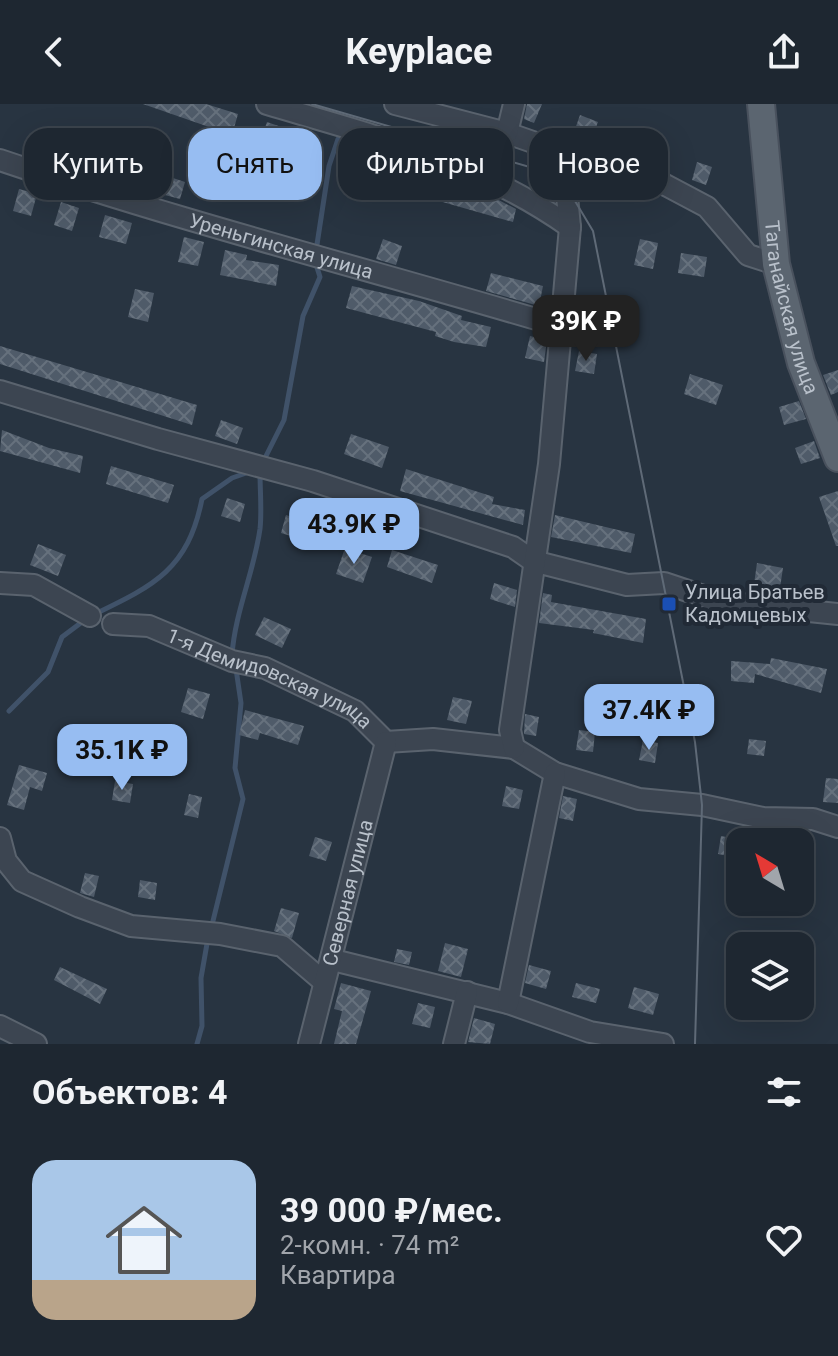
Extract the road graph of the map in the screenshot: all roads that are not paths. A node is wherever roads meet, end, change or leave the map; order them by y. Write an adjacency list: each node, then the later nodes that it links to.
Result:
1 (267, 104): 10 (street)
2 (395, 104): 5 (street)
3 (514, 104): 6 (street)
4 (761, 104): 11 (main road, Таганайская улица)
5 (488, 128)
6 (508, 128)
7 (0, 160): 12 (street, Уреньгинская улица)
8 (668, 186): 11 (street)
9 (567, 200): 10 (street)
10 (570, 227): 12 (street)
11 (776, 264): 14 (main road, Таганайская улица)
12 (563, 327): 15 (street)
13 (0, 391): 15 (street)
14 (838, 458)
15 (533, 561): 17 (street); 21 (street)
16 (0, 583): 18 (street)
17 (838, 614)
18 (90, 616)
19 (113, 624): 20 (street, 1-я Демидовская улица)
20 (386, 742): 21 (street, 1-я Демидовская улица); 25 (street, Северная улица)
21 (514, 748): 22 (street, 1-я Демидовская улица)
22 (555, 773): 23 (street, 1-я Демидовская улица); 28 (street)
23 (838, 827)
24 (0, 838): 26 (street)
25 (333, 960): 26 (street, Северная улица); 27 (street)
26 (324, 982): 32 (street, Северная улица)
27 (467, 992): 28 (street); 33 (street)
28 (508, 1003): 30 (street)
29 (0, 1026): 31 (street)
30 (588, 1038): 34 (street)
31 (36, 1044)
32 (309, 1044)
33 (454, 1044)
34 (663, 1044)

